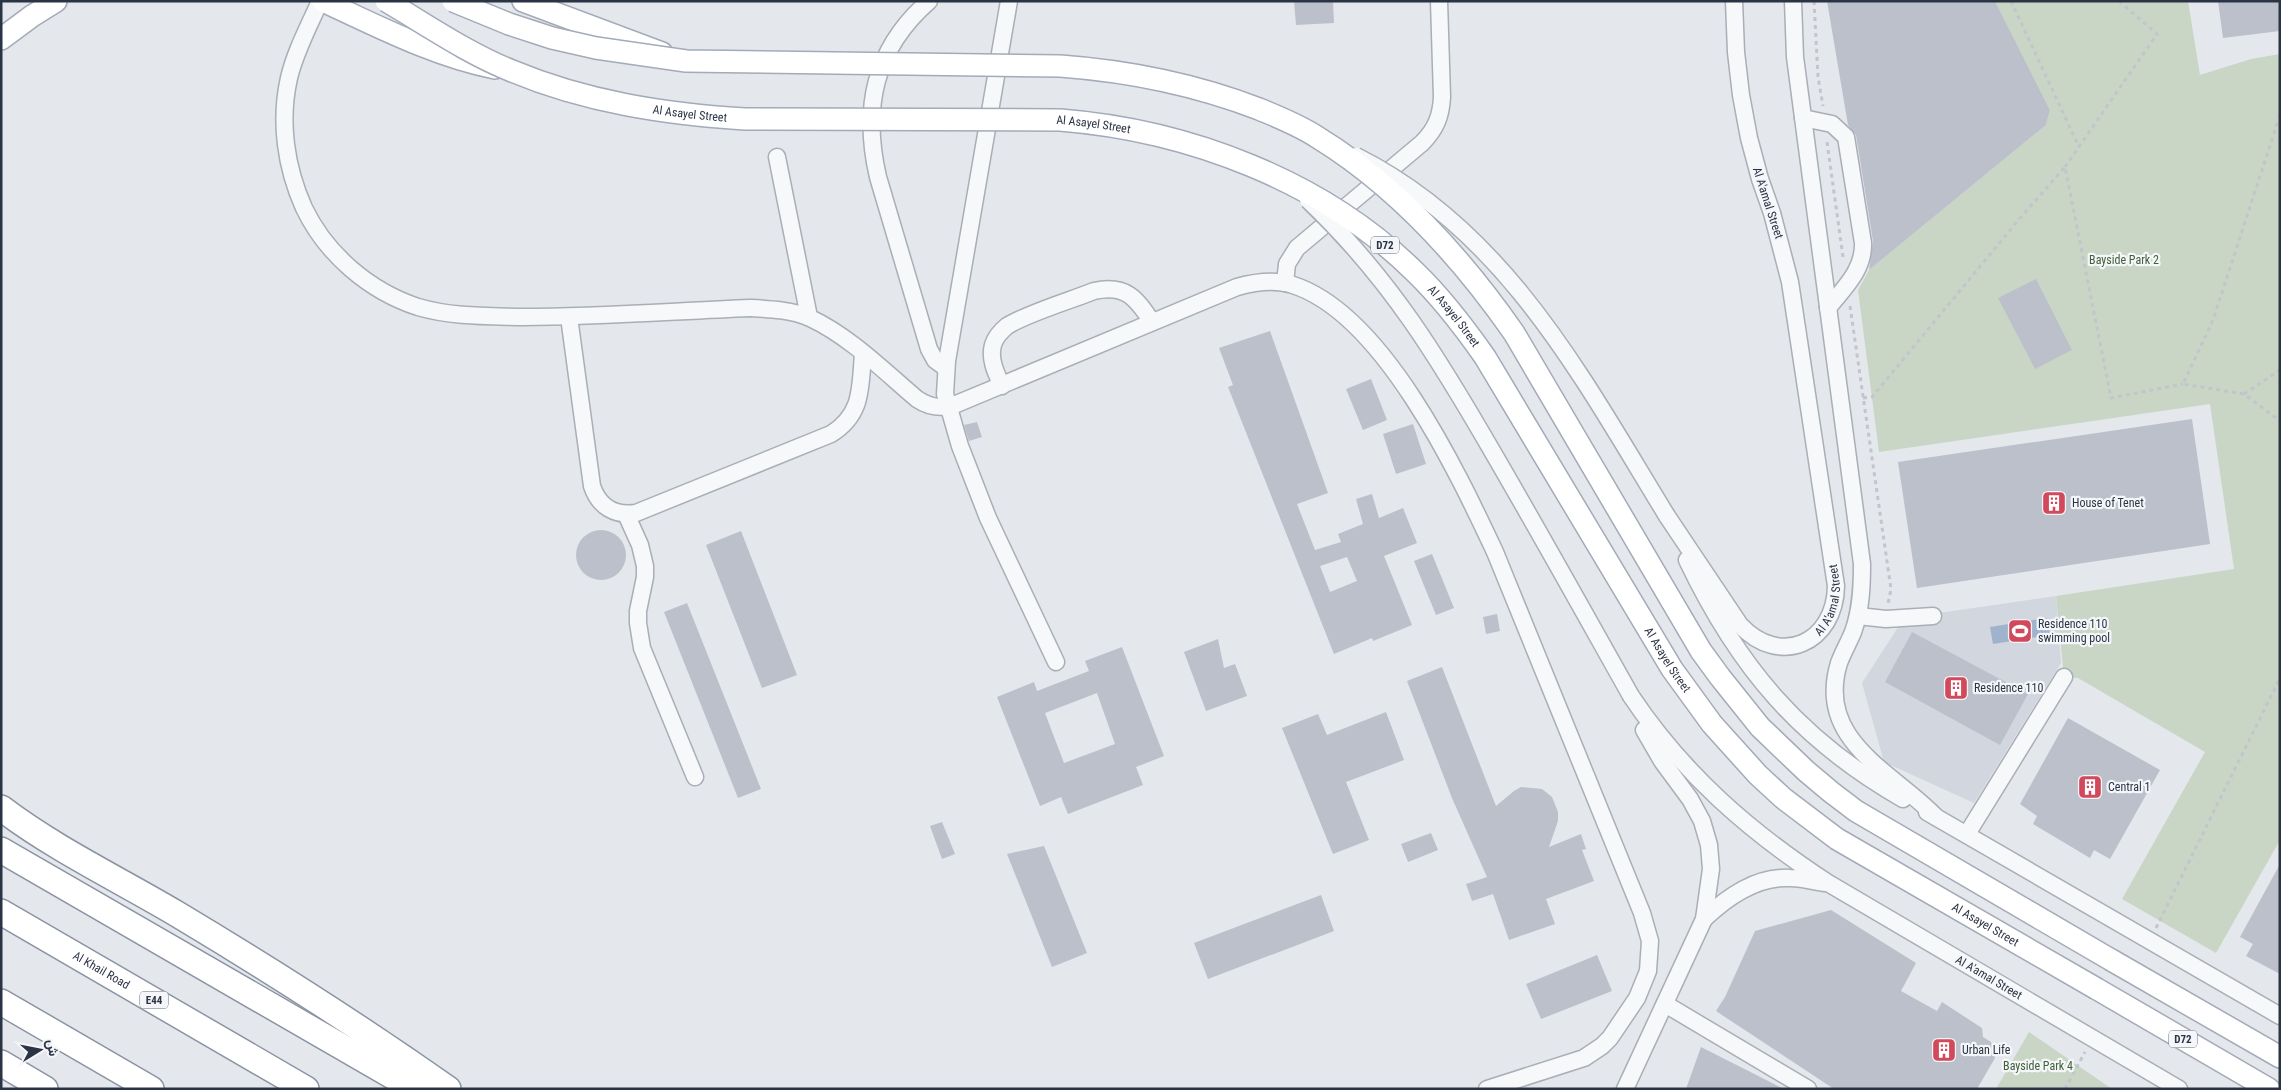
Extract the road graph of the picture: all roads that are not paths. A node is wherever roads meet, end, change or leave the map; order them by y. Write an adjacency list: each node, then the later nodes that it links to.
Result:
1 (56, 1): 11 (main road)
2 (322, 1): 13 (main road, bridge); 20 (street)
3 (386, 1): 13 (main road, Al Asayel Street / D72, bridge)
4 (453, 1): 12 (main road, D72, bridge)
5 (523, 1): 12 (main road, bridge)
6 (929, 1): 24 (street)
7 (1009, 1): 24 (street)
8 (1439, 1): 18 (street)
9 (1734, 1): 28 (street, Al A'amal Street)
10 (1793, 1): 14 (street)
11 (1, 39)
12 (686, 61): 15 (main road, D72, bridge)
13 (510, 70): 17 (main road, Al Asayel Street / D72, bridge)
14 (1803, 118): 19 (street); 19 (street)
15 (1316, 136): 28 (street, bridge); 45 (main road, D72, bridge)
16 (777, 157): 21 (street)
17 (1294, 187): 33 (street, bridge); 56 (main road, Al Asayel Street / D72, bridge)
18 (1285, 283): 22 (street); 52 (street)
19 (1828, 308): 29 (street)
20 (569, 317): 21 (street); 27 (street)
21 (809, 317): 23 (street)
22 (1152, 322): 25 (street); 25 (street)
23 (863, 354): 26 (street); 27 (street)
24 (946, 368): 26 (street)
25 (1002, 386): 26 (street)
26 (947, 407): 31 (street)
27 (626, 514): 34 (street)
28 (1667, 516): 36 (street)
29 (1858, 616): 30 (street); 36 (street)
30 (1933, 616)
31 (1056, 662)
32 (2064, 677): 37 (street)
33 (1631, 696): 39 (street, Al A'amal Street); 41 (street)
34 (695, 777)
35 (1, 808): 51 (highway)
36 (1936, 817): 37 (street)
37 (1967, 834): 44 (street)
38 (1, 850): 50 (highway)
39 (1828, 883): 41 (street); 55 (street, Al A'amal Street)
40 (1, 912): 49 (highway, Al Khail Road / E44)
41 (1704, 919): 43 (street)
42 (1, 1002): 48 (highway)
43 (1665, 1004): 53 (street); 54 (street)
44 (2280, 1016)
45 (2280, 1057)
46 (1, 1063): 47 (highway)
47 (45, 1089)
48 (151, 1089)
49 (306, 1089)
50 (415, 1089)
51 (448, 1089)
52 (1487, 1089)
53 (1625, 1089)
54 (1808, 1089)
55 (2179, 1089)
56 (2269, 1089)

